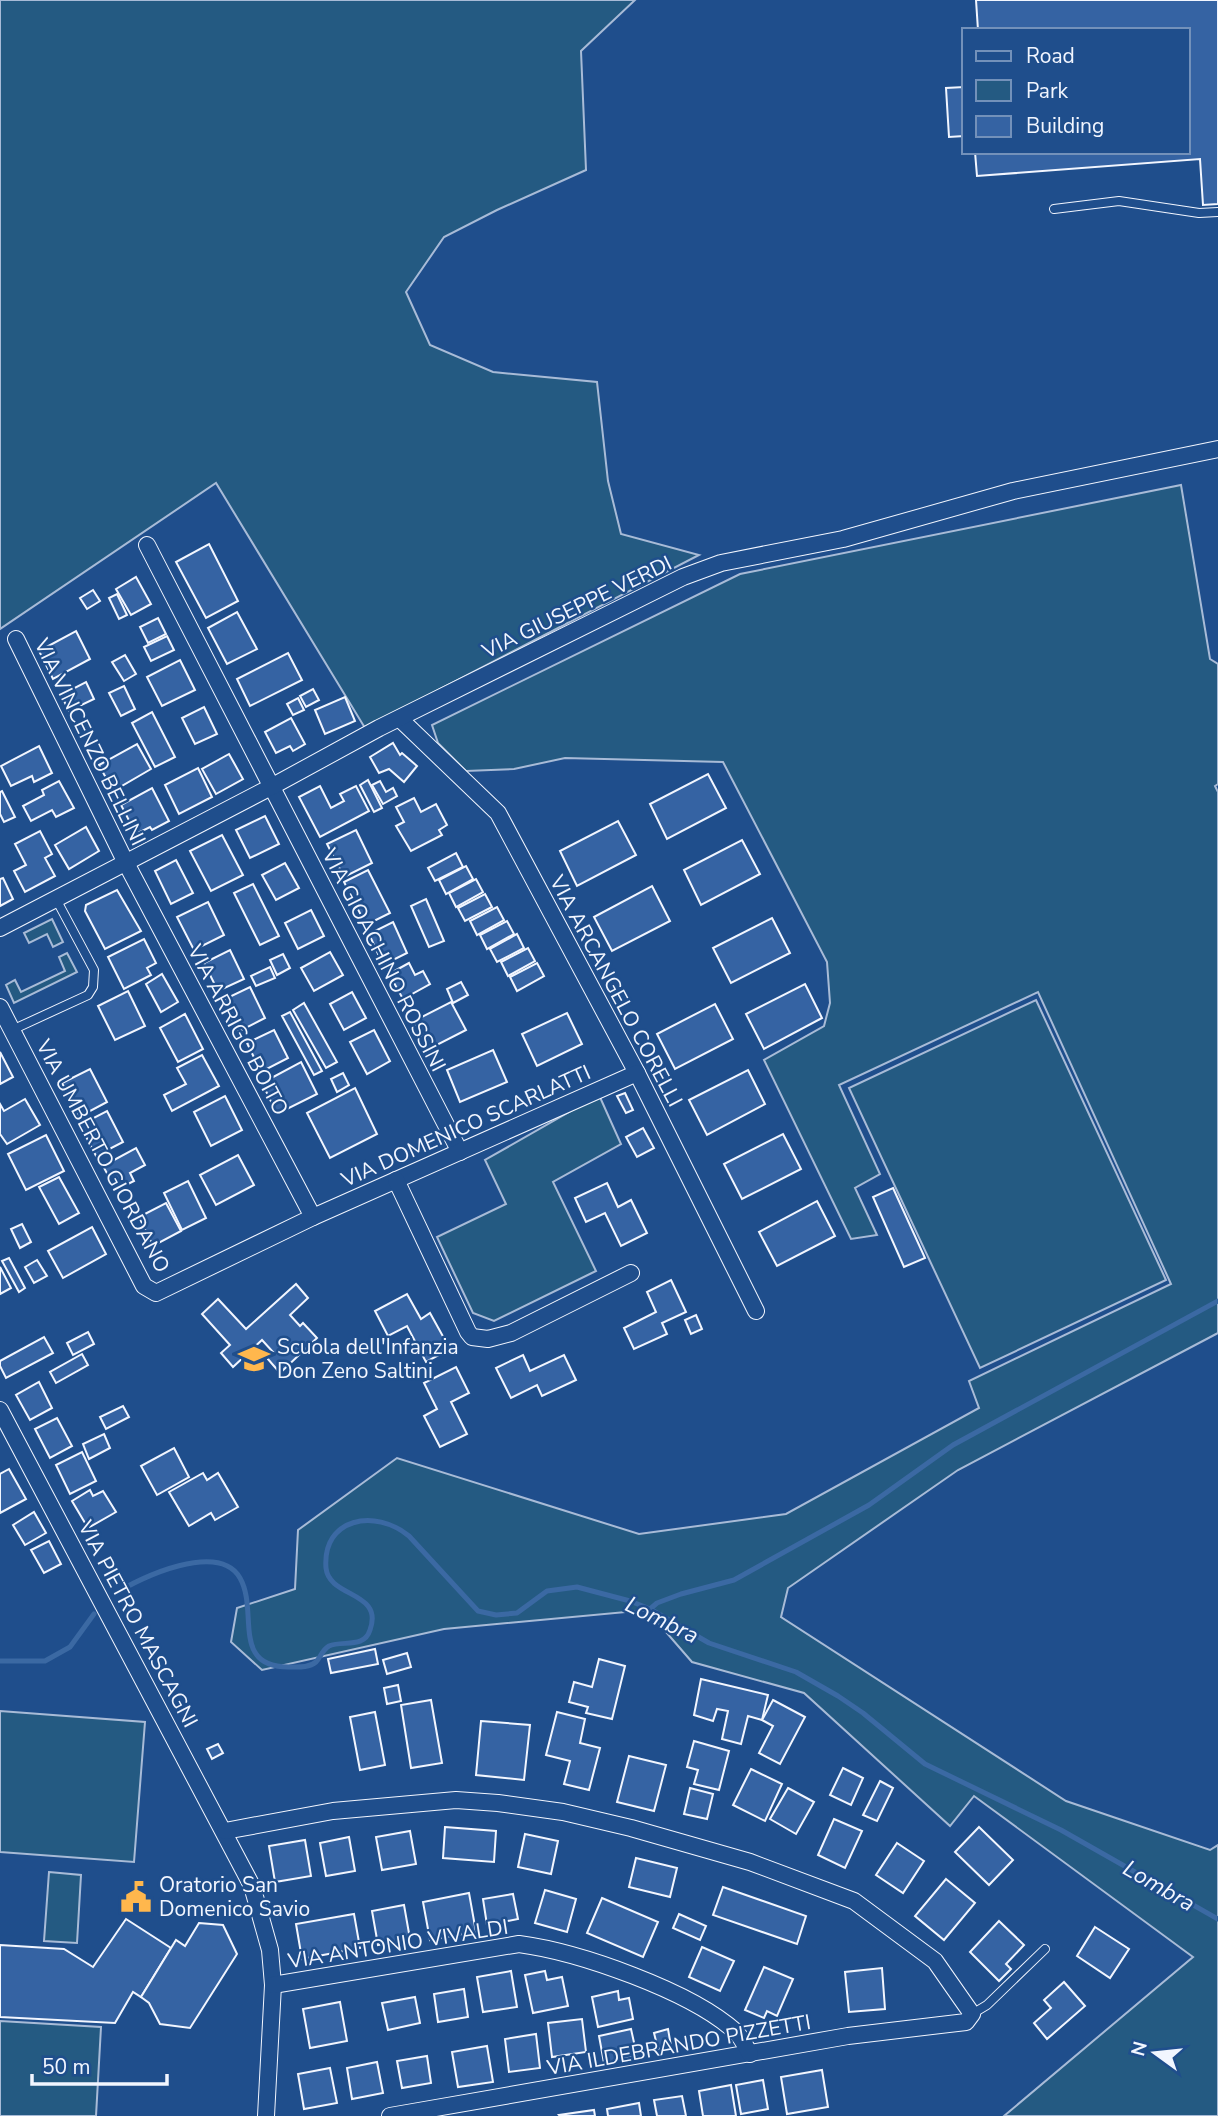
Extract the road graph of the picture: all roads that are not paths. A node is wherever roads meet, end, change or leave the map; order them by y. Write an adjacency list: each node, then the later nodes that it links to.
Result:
1 (1054, 209): 2 (lane)
2 (1218, 212)
3 (1218, 449): 6 (street, VIA GIUSEPPE VERDI)
4 (147, 545): 7 (street, VIA GIOACHINO ROSSINI)
5 (16, 639): 8 (street, VIA VINCENZO BELLINI)
6 (400, 719): 7 (street, VIA GIUSEPPE VERDI); 13 (street, VIA ARCANGELO CORELLI)
7 (271, 787): 8 (street, VIA GIUSEPPE VERDI); 14 (street, VIA GIOACHINO ROSSINI)
8 (126, 863): 9 (street, VIA GIUSEPPE VERDI); 16 (street, VIA ARRIGO BOITO)
9 (56, 899): 10 (street, VIA GIUSEPPE VERDI); 12 (lane)
10 (0, 928)
11 (0, 1007): 12 (street)
12 (12, 1030): 16 (street, VIA UMBERTO GIORDANO)
13 (637, 1073): 14 (street, VIA DOMENICO SCARLATTI); 18 (street, VIA ARCANGELO CORELLI)
14 (460, 1152): 15 (street, VIA DOMENICO SCARLATTI)
15 (396, 1180): 16 (street, VIA DOMENICO SCARLATTI); 17 (street)
16 (313, 1217)
17 (631, 1273)
18 (756, 1311)
19 (0, 1410): 20 (street, VIA PIETRO MASCAGNI)
20 (225, 1831): 22 (street, VIA PIETRO MASCAGNI); 23 (street)
21 (1045, 1949): 23 (lane)
22 (273, 1985): 24 (street, VIA ANTONIO VIVALDI); 25 (street, VIA PIETRO MASCAGNI)
23 (972, 2014): 24 (street, VIA ILDEBRANDO PIZZETTI)
24 (750, 2054): 26 (street, VIA ILDEBRANDO PIZZETTI)
25 (267, 2116)
26 (390, 2116)

